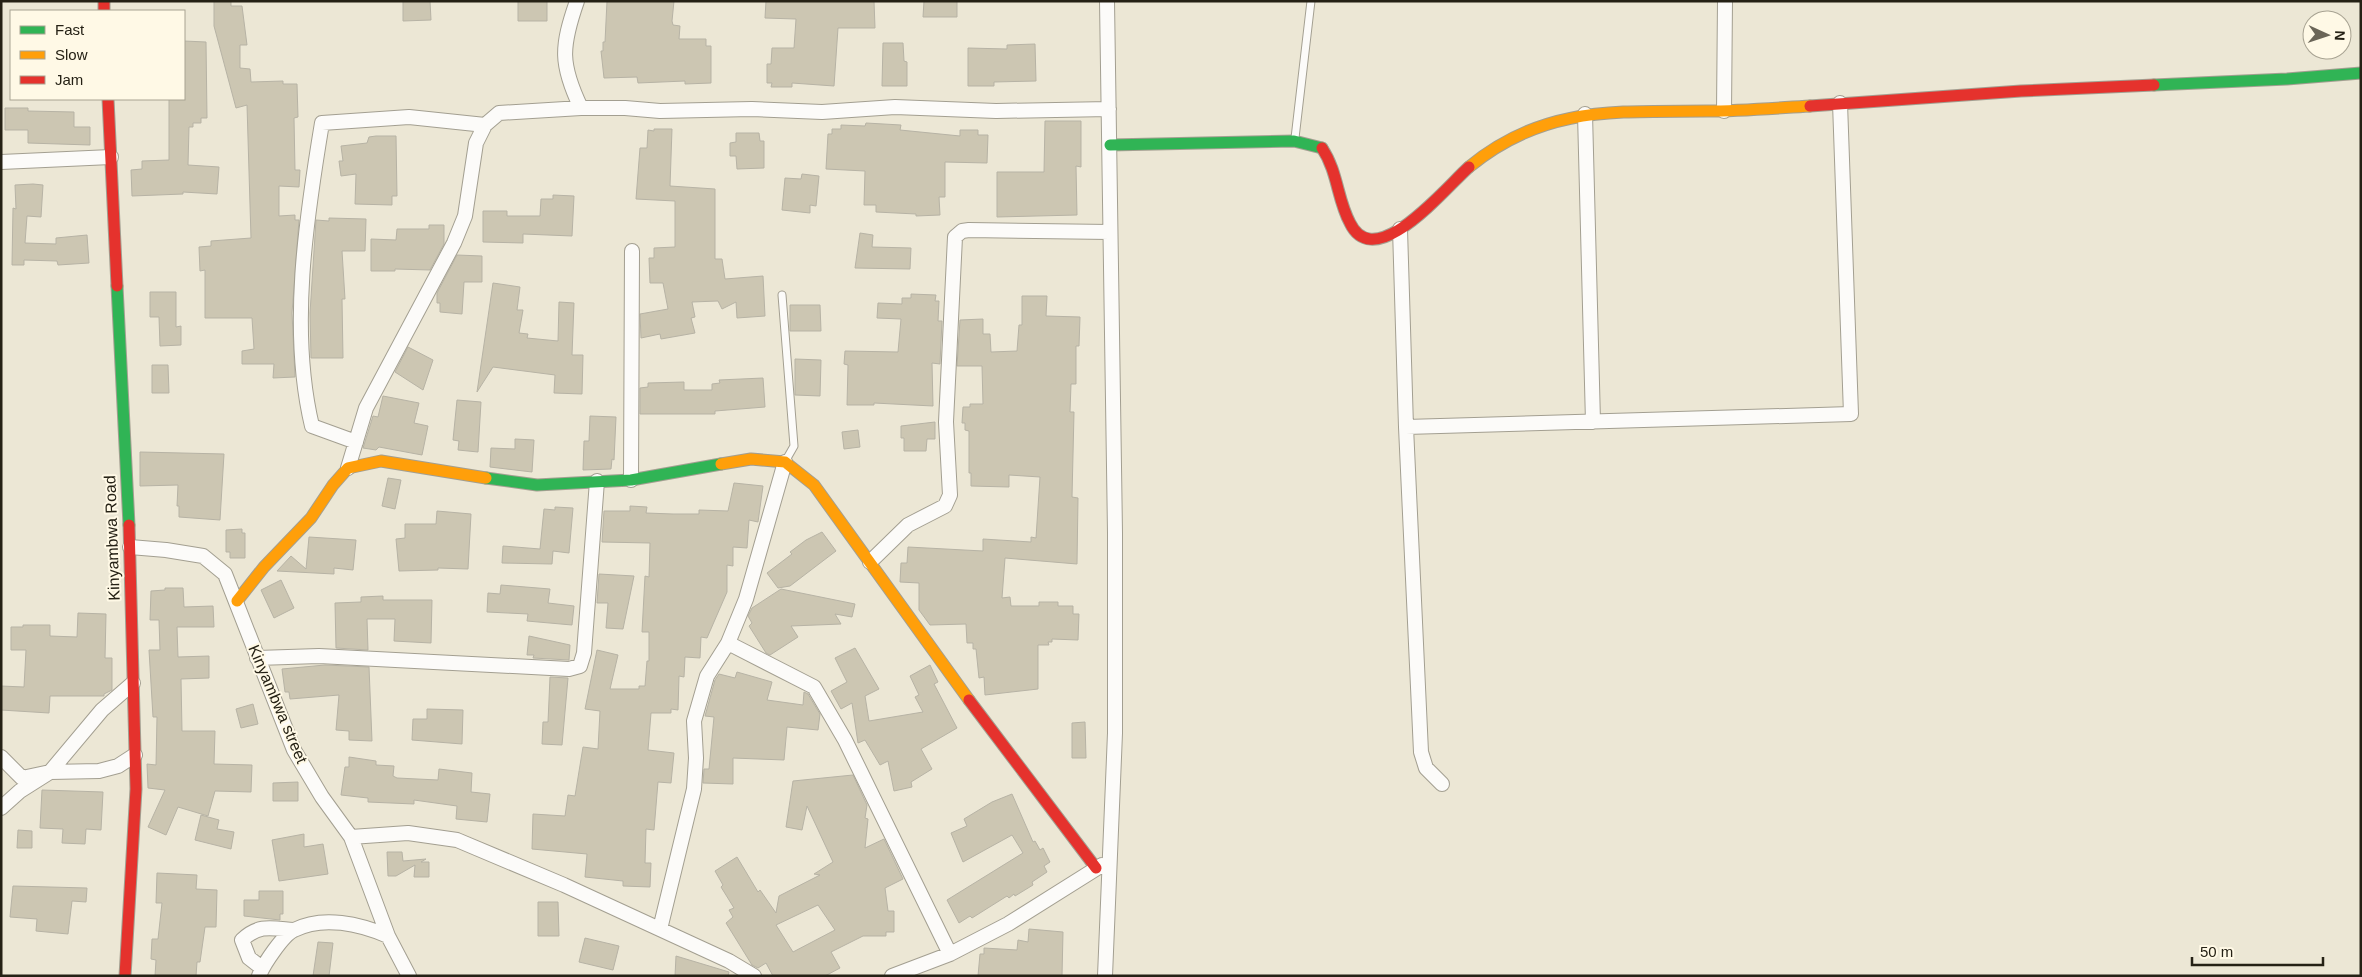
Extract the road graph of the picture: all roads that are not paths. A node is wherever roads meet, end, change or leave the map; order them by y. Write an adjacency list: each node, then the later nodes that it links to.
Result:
1 (577, 1): 8 (street)
2 (1107, 1): 9 (street)
3 (1311, 1): 13 (lane)
4 (1725, 1): 10 (street)
5 (2361, 73): 7 (street)
6 (108, 100): 15 (street, Kinyambwa Road)
7 (1840, 103): 10 (street); 21 (street)
8 (581, 108): 9 (street); 12 (street)
9 (1108, 109): 14 (street)
10 (1724, 111): 11 (street)
11 (1585, 114): 17 (street); 21 (street)
12 (486, 125): 23 (street); 23 (street)
13 (1294, 141): 14 (street); 17 (street)
14 (1110, 145): 18 (street)
15 (111, 157): 16 (street); 28 (street, Kinyambwa Road)
16 (1, 162)
17 (1400, 229): 22 (street)
18 (1110, 232): 29 (street); 40 (street)
19 (632, 251): 26 (street)
20 (782, 295): 24 (lane)
21 (1593, 422): 22 (street)
22 (1406, 427): 37 (street)
23 (356, 442): 25 (street)
24 (785, 462): 26 (street); 29 (street); 31 (street)
25 (348, 468): 27 (street); 30 (street)
26 (631, 480): 27 (street)
27 (597, 481): 32 (street)
28 (130, 547): 30 (street, Kinyambwa street); 33 (street, Kinyambwa Road)
29 (870, 562): 41 (street)
30 (237, 601): 32 (street, Kinyambwa street)
31 (728, 643): 42 (street); 45 (street)
32 (257, 658): 39 (street, Kinyambwa street)
33 (133, 683): 34 (street, Kinyambwa Road); 36 (street)
34 (135, 755): 36 (street); 47 (street, Kinyambwa Road)
35 (1, 757): 36 (street)
36 (50, 772): 38 (street)
37 (1442, 784)
38 (1, 808)
39 (351, 838): 42 (street); 44 (street, Kinyambwa street)
40 (1110, 861): 41 (street); 51 (street)
41 (1096, 868): 45 (street)
42 (660, 929): 49 (street)
43 (293, 930): 44 (street); 46 (street); 46 (street)
44 (388, 936): 48 (street, Kinyambwa street)
45 (950, 954): 50 (street)
46 (260, 972)
47 (125, 976)
48 (409, 976)
49 (754, 976)
50 (892, 976)
51 (1105, 976)

